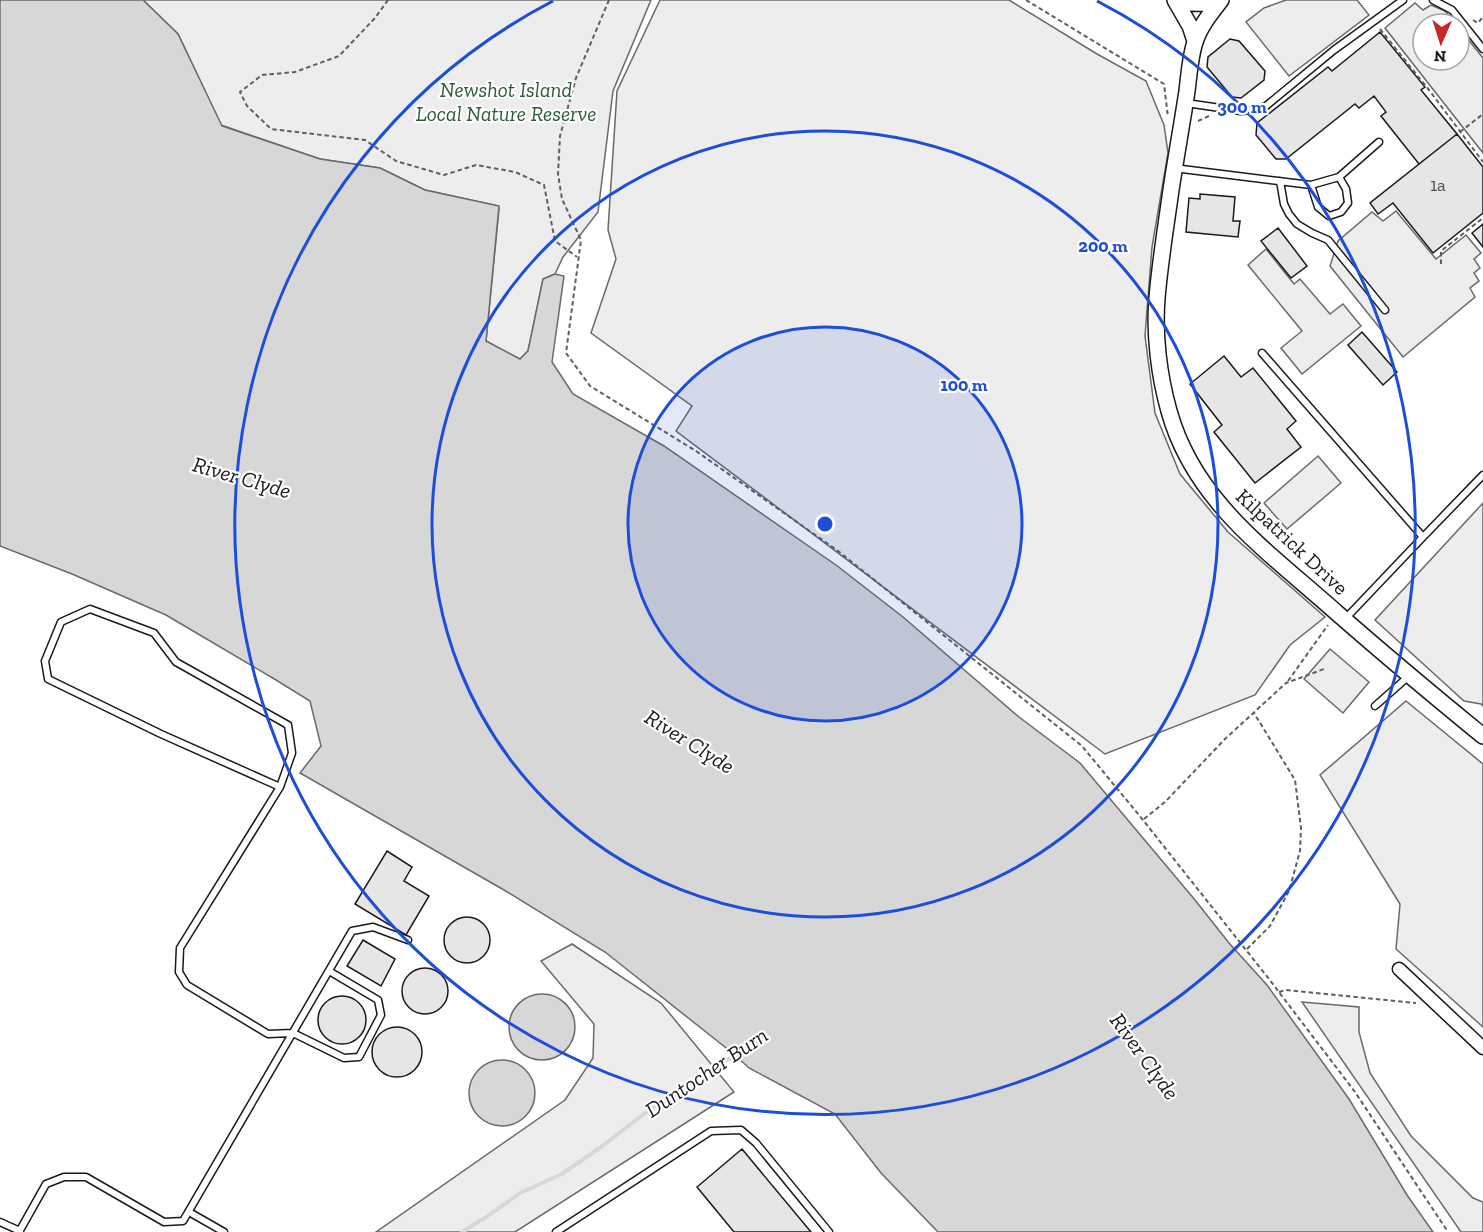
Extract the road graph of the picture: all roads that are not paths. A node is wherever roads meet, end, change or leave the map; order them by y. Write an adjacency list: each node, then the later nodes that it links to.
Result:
1 (1177, 0): 2 (street); 5 (street)
2 (1220, 0): 5 (street, Kilpatrick Drive)
3 (1403, 0): 7 (lane)
4 (1433, 0): 6 (lane)
5 (1195, 41): 7 (street, Kilpatrick Drive)
6 (1483, 49)
7 (1185, 103): 9 (street, Kilpatrick Drive)
8 (1379, 142): 10 (lane)
9 (1174, 168): 11 (lane); 17 (street, Kilpatrick Drive)
10 (1339, 177): 12 (lane); 12 (lane)
11 (1280, 181): 12 (lane); 13 (lane)
12 (1311, 185)
13 (1385, 310)
14 (1262, 353): 16 (lane)
15 (1483, 475): 16 (lane)
16 (1422, 537): 17 (lane)
17 (1341, 616): 18 (street, Kilpatrick Drive)
18 (1409, 675): 19 (lane); 20 (street, Kilpatrick Drive)
19 (1375, 706)
20 (1483, 736)
21 (280, 787): 21 (lane); 25 (lane)
22 (408, 940): 24 (lane)
23 (1399, 969): 26 (street)
24 (329, 971): 25 (lane); 25 (lane)
25 (293, 1033): 27 (lane)
26 (1483, 1048)
27 (189, 1212): 29 (lane); 30 (lane)
28 (0, 1222): 29 (lane)
29 (19, 1232)
30 (224, 1232)
31 (556, 1232): 32 (lane)
32 (829, 1232)

